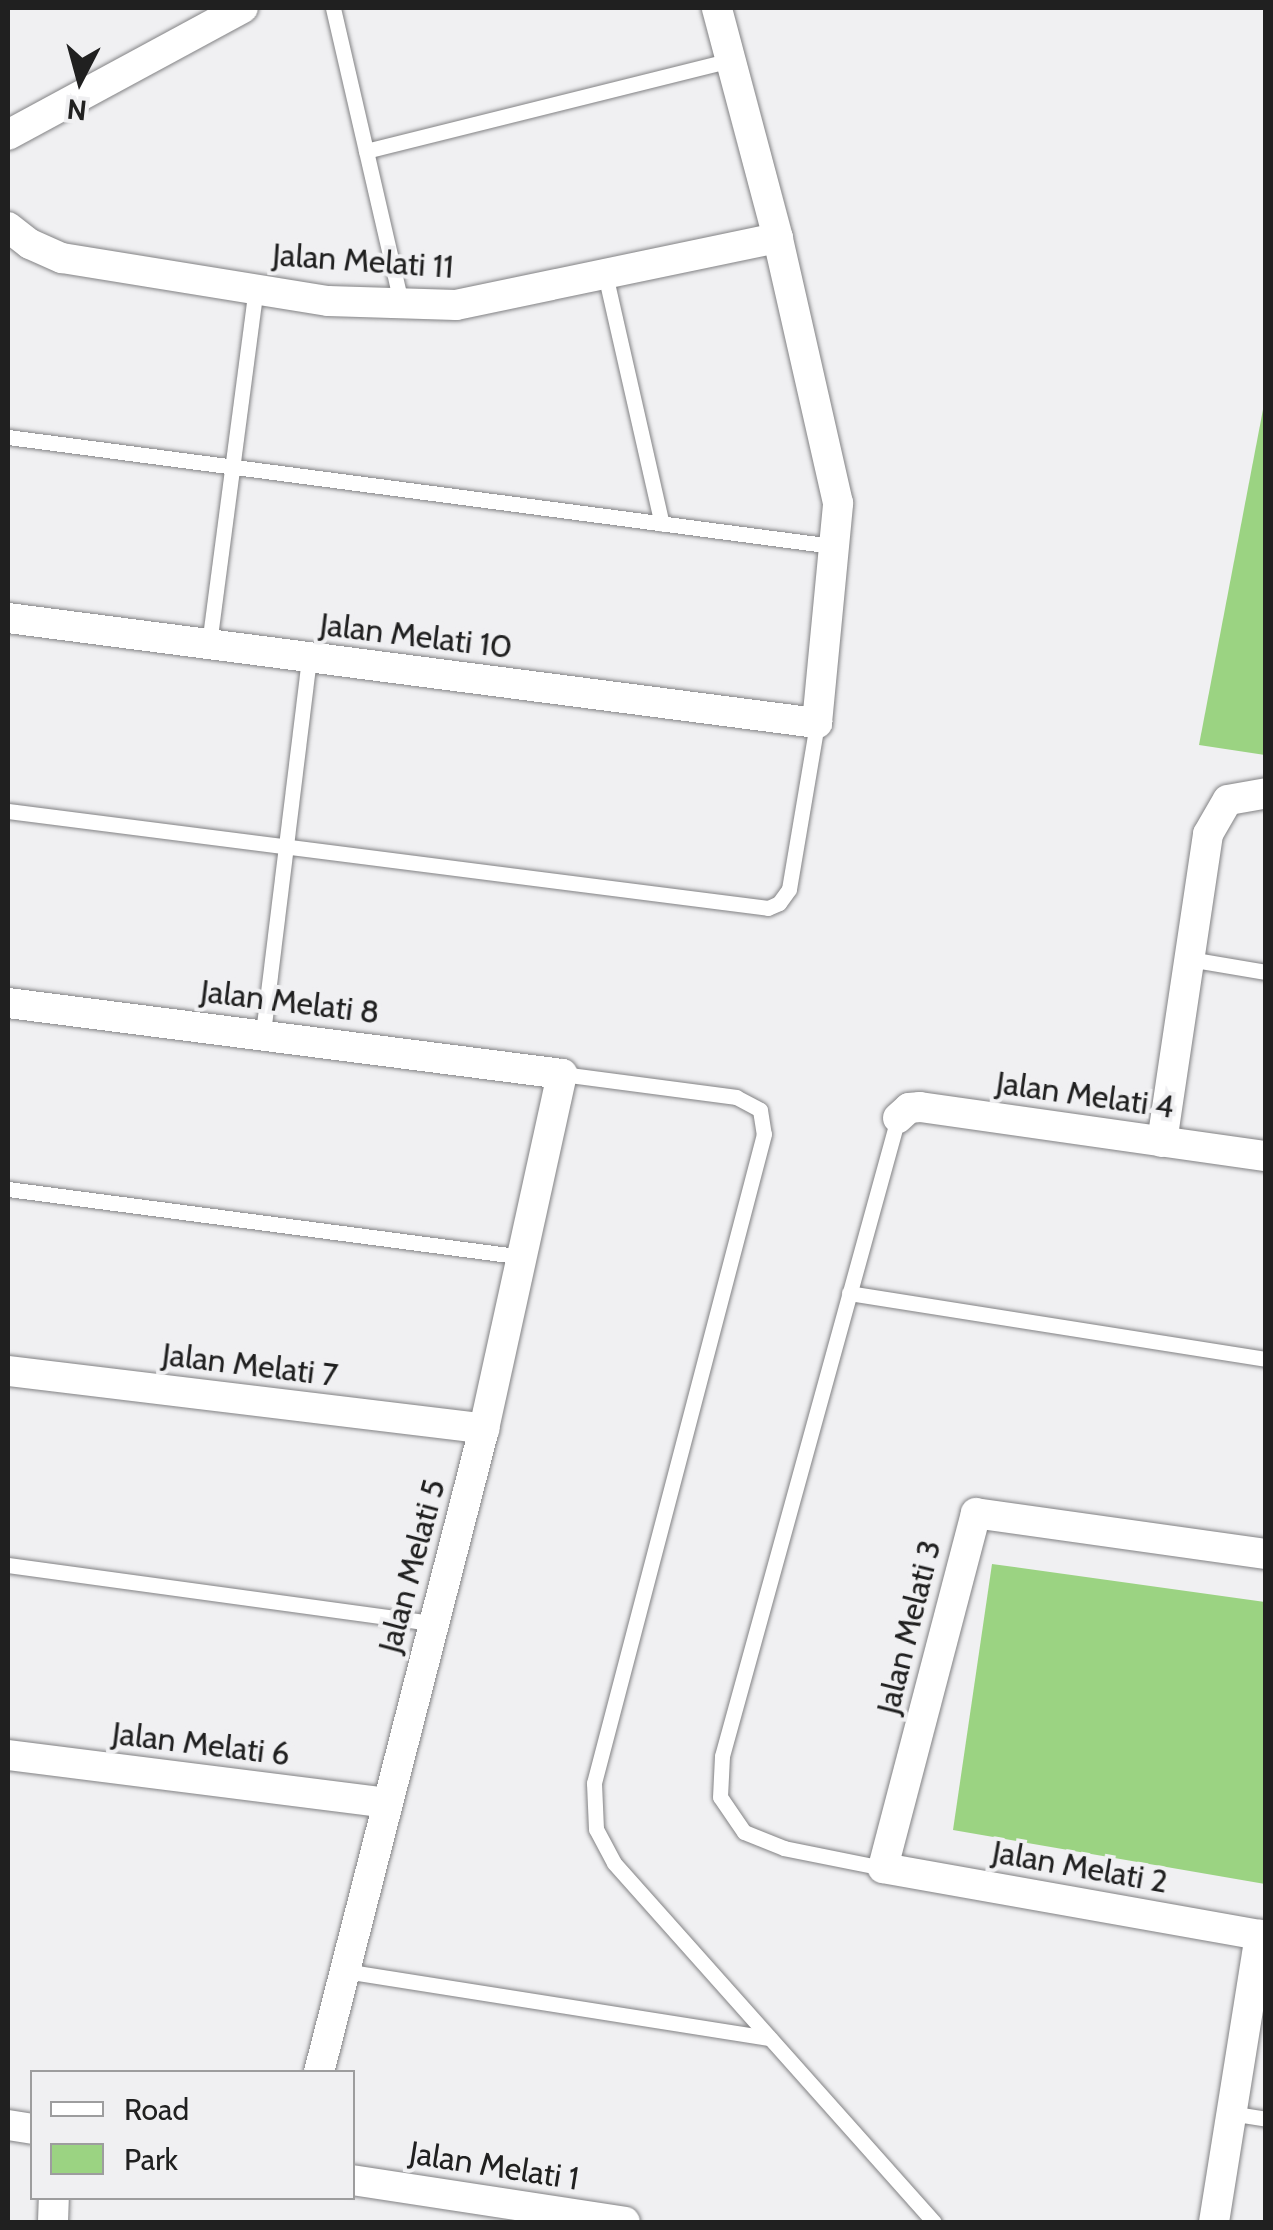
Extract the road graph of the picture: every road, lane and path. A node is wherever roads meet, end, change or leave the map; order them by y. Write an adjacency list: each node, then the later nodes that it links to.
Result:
1 (243, 8): 5 (street)
2 (333, 8): 6 (lane)
3 (717, 8): 4 (street)
4 (731, 60): 6 (lane); 8 (street)
5 (8, 136)
6 (366, 151): 11 (lane)
7 (8, 227): 10 (street, Jalan Melati 11)
8 (778, 238): 9 (street, Jalan Melati 11); 15 (street)
9 (605, 274): 11 (street, Jalan Melati 11); 14 (lane)
10 (256, 290): 11 (street, Jalan Melati 11); 13 (lane)
11 (401, 304)
12 (8, 437): 13 (lane)
13 (230, 468): 14 (lane); 17 (lane)
14 (662, 524): 15 (lane)
15 (832, 546): 19 (street)
16 (8, 618): 17 (street, Jalan Melati 10)
17 (208, 644): 18 (street, Jalan Melati 10)
18 (309, 658): 19 (street, Jalan Melati 10); 22 (lane)
19 (817, 723): 22 (lane)
20 (1266, 793): 23 (street)
21 (8, 811): 22 (lane)
22 (287, 847): 26 (lane)
23 (1189, 959): 24 (lane); 29 (street)
24 (1266, 972)
25 (8, 1003): 26 (street, Jalan Melati 8)
26 (263, 1034): 27 (street, Jalan Melati 8)
27 (562, 1074): 32 (street, Jalan Melati 5); 45 (lane)
28 (898, 1118): 29 (street, Jalan Melati 4); 33 (lane)
29 (1162, 1142): 30 (street, Jalan Melati 4)
30 (1266, 1156)
31 (8, 1190): 32 (lane)
32 (524, 1257): 36 (street, Jalan Melati 5)
33 (849, 1292): 34 (lane); 42 (lane)
34 (1266, 1360)
35 (8, 1371): 36 (street, Jalan Melati 7)
36 (484, 1429): 39 (street, Jalan Melati 5)
37 (1266, 1554): 42 (street, Jalan Melati 3)
38 (8, 1565): 39 (lane)
39 (434, 1623): 41 (street, Jalan Melati 5)
40 (8, 1755): 41 (street, Jalan Melati 6)
41 (386, 1803): 44 (street, Jalan Melati 5)
42 (883, 1868): 43 (street, Jalan Melati 2)
43 (1263, 1935): 47 (street)
44 (344, 1971): 45 (lane); 46 (street, Jalan Melati 5)
45 (770, 2038): 51 (lane)
46 (319, 2070)
47 (1230, 2113): 48 (lane); 52 (street)
48 (1266, 2119)
49 (355, 2180): 50 (street, Jalan Melati 1)
50 (625, 2222)
51 (934, 2222)
52 (1214, 2222)

